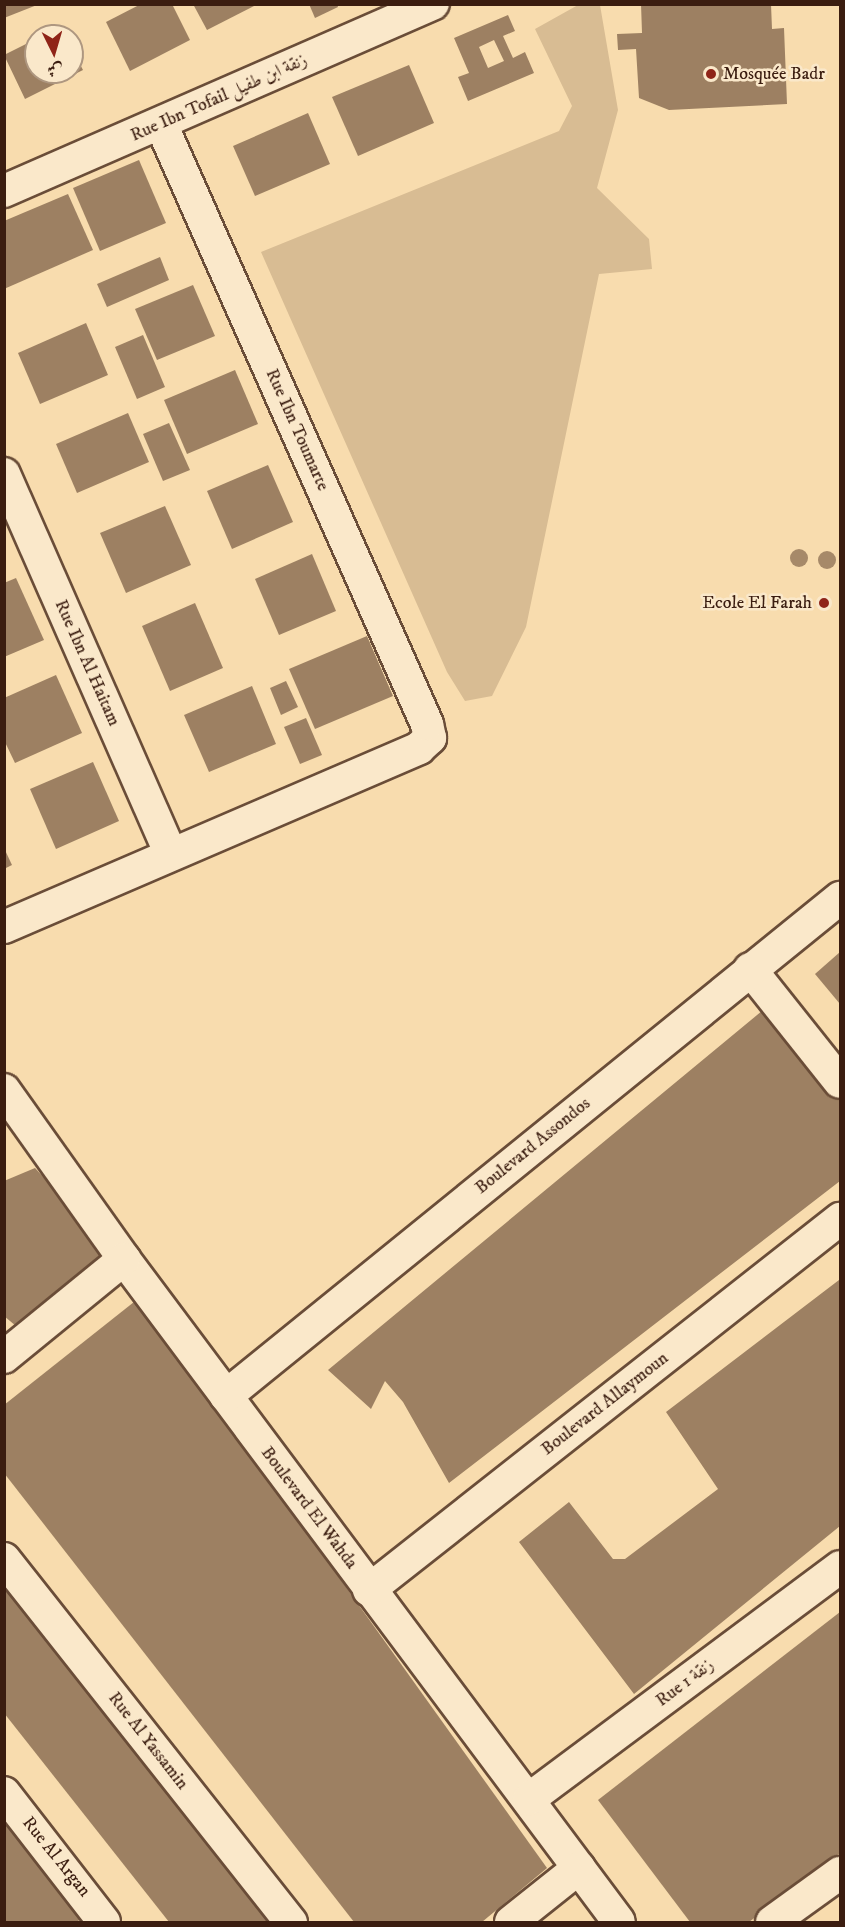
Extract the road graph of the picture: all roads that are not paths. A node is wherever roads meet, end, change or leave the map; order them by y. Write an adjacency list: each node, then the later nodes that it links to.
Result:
1 (434, 4): 2 (street, Rue Ibn Tofail زنقة ابن طفيل)
2 (161, 124): 3 (street, Rue Ibn Tofail زنقة ابن طفيل); 5 (street, Rue Ibn Toumarte)
3 (4, 191)
4 (4, 474): 5 (street, Rue Ibn Al Haitam)
5 (170, 853): 7 (street)
6 (840, 898): 8 (street, Boulevard Assondos)
7 (4, 927)
8 (750, 969): 9 (street); 14 (street, Boulevard Assondos)
9 (840, 1082)
10 (4, 1090): 12 (street, Boulevard El Wahda)
11 (836, 1231): 17 (street, Boulevard Allaymoun)
12 (124, 1259): 13 (street); 14 (street, Boulevard El Wahda)
13 (4, 1357)
14 (226, 1396): 17 (street, Boulevard El Wahda)
15 (4, 1559): 23 (street, Rue Al Yassamin)
16 (840, 1567): 19 (street, Rue 1 زنقة)
17 (369, 1590): 19 (street, Boulevard El Wahda)
18 (4, 1793): 22 (street, Rue Al Argan)
19 (529, 1799): 20 (street, Boulevard El Wahda)
20 (579, 1868): 24 (street); 25 (street, Boulevard El Wahda)
21 (840, 1873): 26 (street)
22 (104, 1923)
23 (291, 1923)
24 (512, 1923)
25 (619, 1923)
26 (771, 1923)

